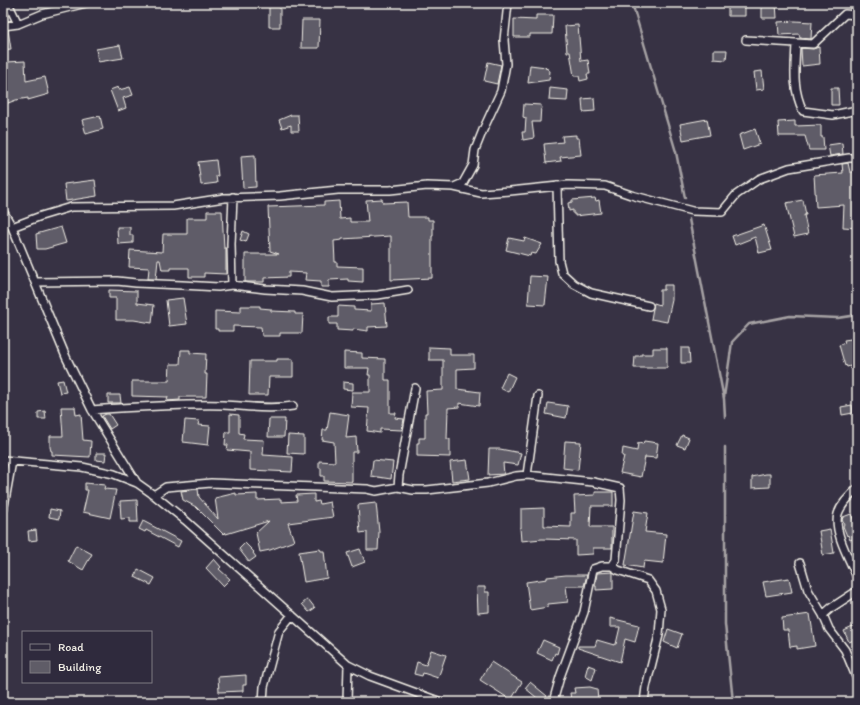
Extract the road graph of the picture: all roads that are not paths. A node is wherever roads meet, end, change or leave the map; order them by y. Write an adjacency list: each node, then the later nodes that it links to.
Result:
1 (8, 3): 7 (street)
2 (86, 3): 7 (street)
3 (508, 3): 14 (street)
4 (854, 3): 5 (street)
5 (857, 12)
6 (857, 16): 10 (street)
7 (18, 24): 8 (street)
8 (3, 26)
9 (746, 40): 10 (street)
10 (796, 44): 11 (street)
11 (857, 110)
12 (857, 158): 13 (street)
13 (557, 186): 14 (street); 21 (street)
14 (454, 187): 15 (street)
15 (234, 197): 17 (street); 19 (street)
16 (3, 211): 17 (street)
17 (8, 225): 18 (street)
18 (35, 282): 19 (street); 25 (street)
19 (232, 285): 20 (street)
20 (408, 290)
21 (650, 306)
22 (415, 388): 30 (street)
23 (538, 396): 28 (street)
24 (293, 406): 25 (street)
25 (92, 410): 29 (street)
26 (3, 460): 27 (street)
27 (12, 461): 29 (street); 33 (street)
28 (527, 474): 30 (street); 35 (street)
29 (137, 483): 32 (street)
30 (398, 487): 32 (street)
31 (857, 489): 36 (street)
32 (154, 494): 38 (street)
33 (3, 512)
34 (800, 563): 39 (street)
35 (612, 566): 45 (street); 46 (street)
36 (857, 577)
37 (857, 591): 39 (street)
38 (292, 615): 40 (street); 42 (street)
39 (823, 615): 41 (street)
40 (348, 665): 43 (street); 44 (street)
41 (857, 679)
42 (263, 702)
43 (347, 702)
44 (440, 702)
45 (553, 702)
46 (644, 702)

